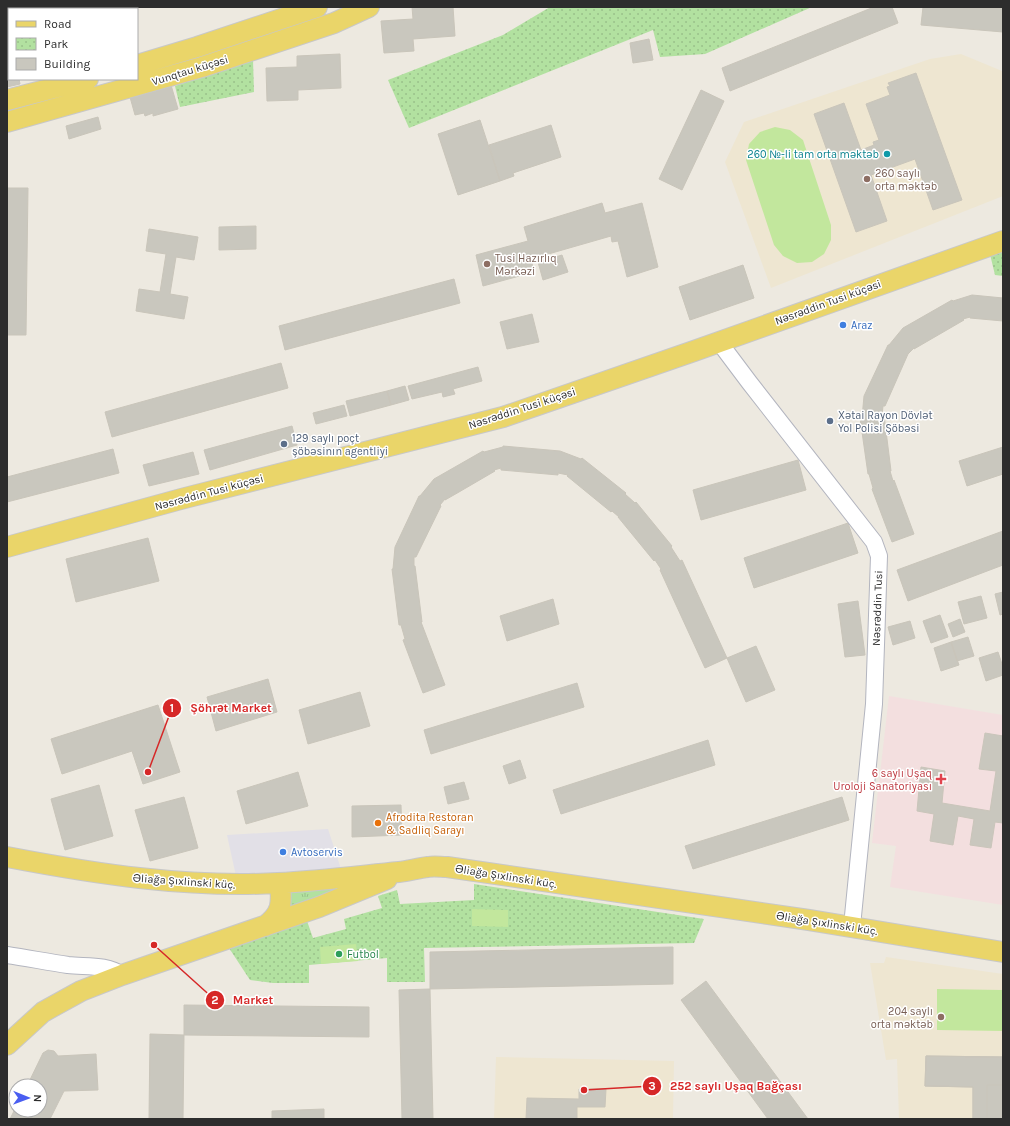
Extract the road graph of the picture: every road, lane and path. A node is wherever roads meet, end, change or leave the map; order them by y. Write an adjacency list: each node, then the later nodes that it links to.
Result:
1 (316, 7): 3 (main road, Vunqtau küçəsi)
2 (370, 7): 6 (main road, Vunqtau küçəsi)
3 (138, 65)
4 (84, 80): 5 (main road)
5 (7, 100)
6 (7, 122)
7 (1003, 241): 8 (main road, Nəsrəddin Tusi küçəsi)
8 (719, 342): 9 (main road, Nəsrəddin Tusi küçəsi); 13 (street, Nəsrəddin Tusi)
9 (7, 547)
10 (7, 857): 12 (main road, Əliağa Şıxlinski küç.)
11 (403, 872): 12 (main road, Əliağa Şıxlinski küç.); 13 (main road, Əliağa Şıxlinski küç.); 14 (main road)
12 (280, 883): 14 (main road)
13 (852, 926): 15 (main road, Əliağa Şıxlinski küç.)
14 (263, 927): 17 (main road)
15 (1003, 952)
16 (7, 955): 17 (street)
17 (122, 975): 18 (main road)
18 (7, 1045)

